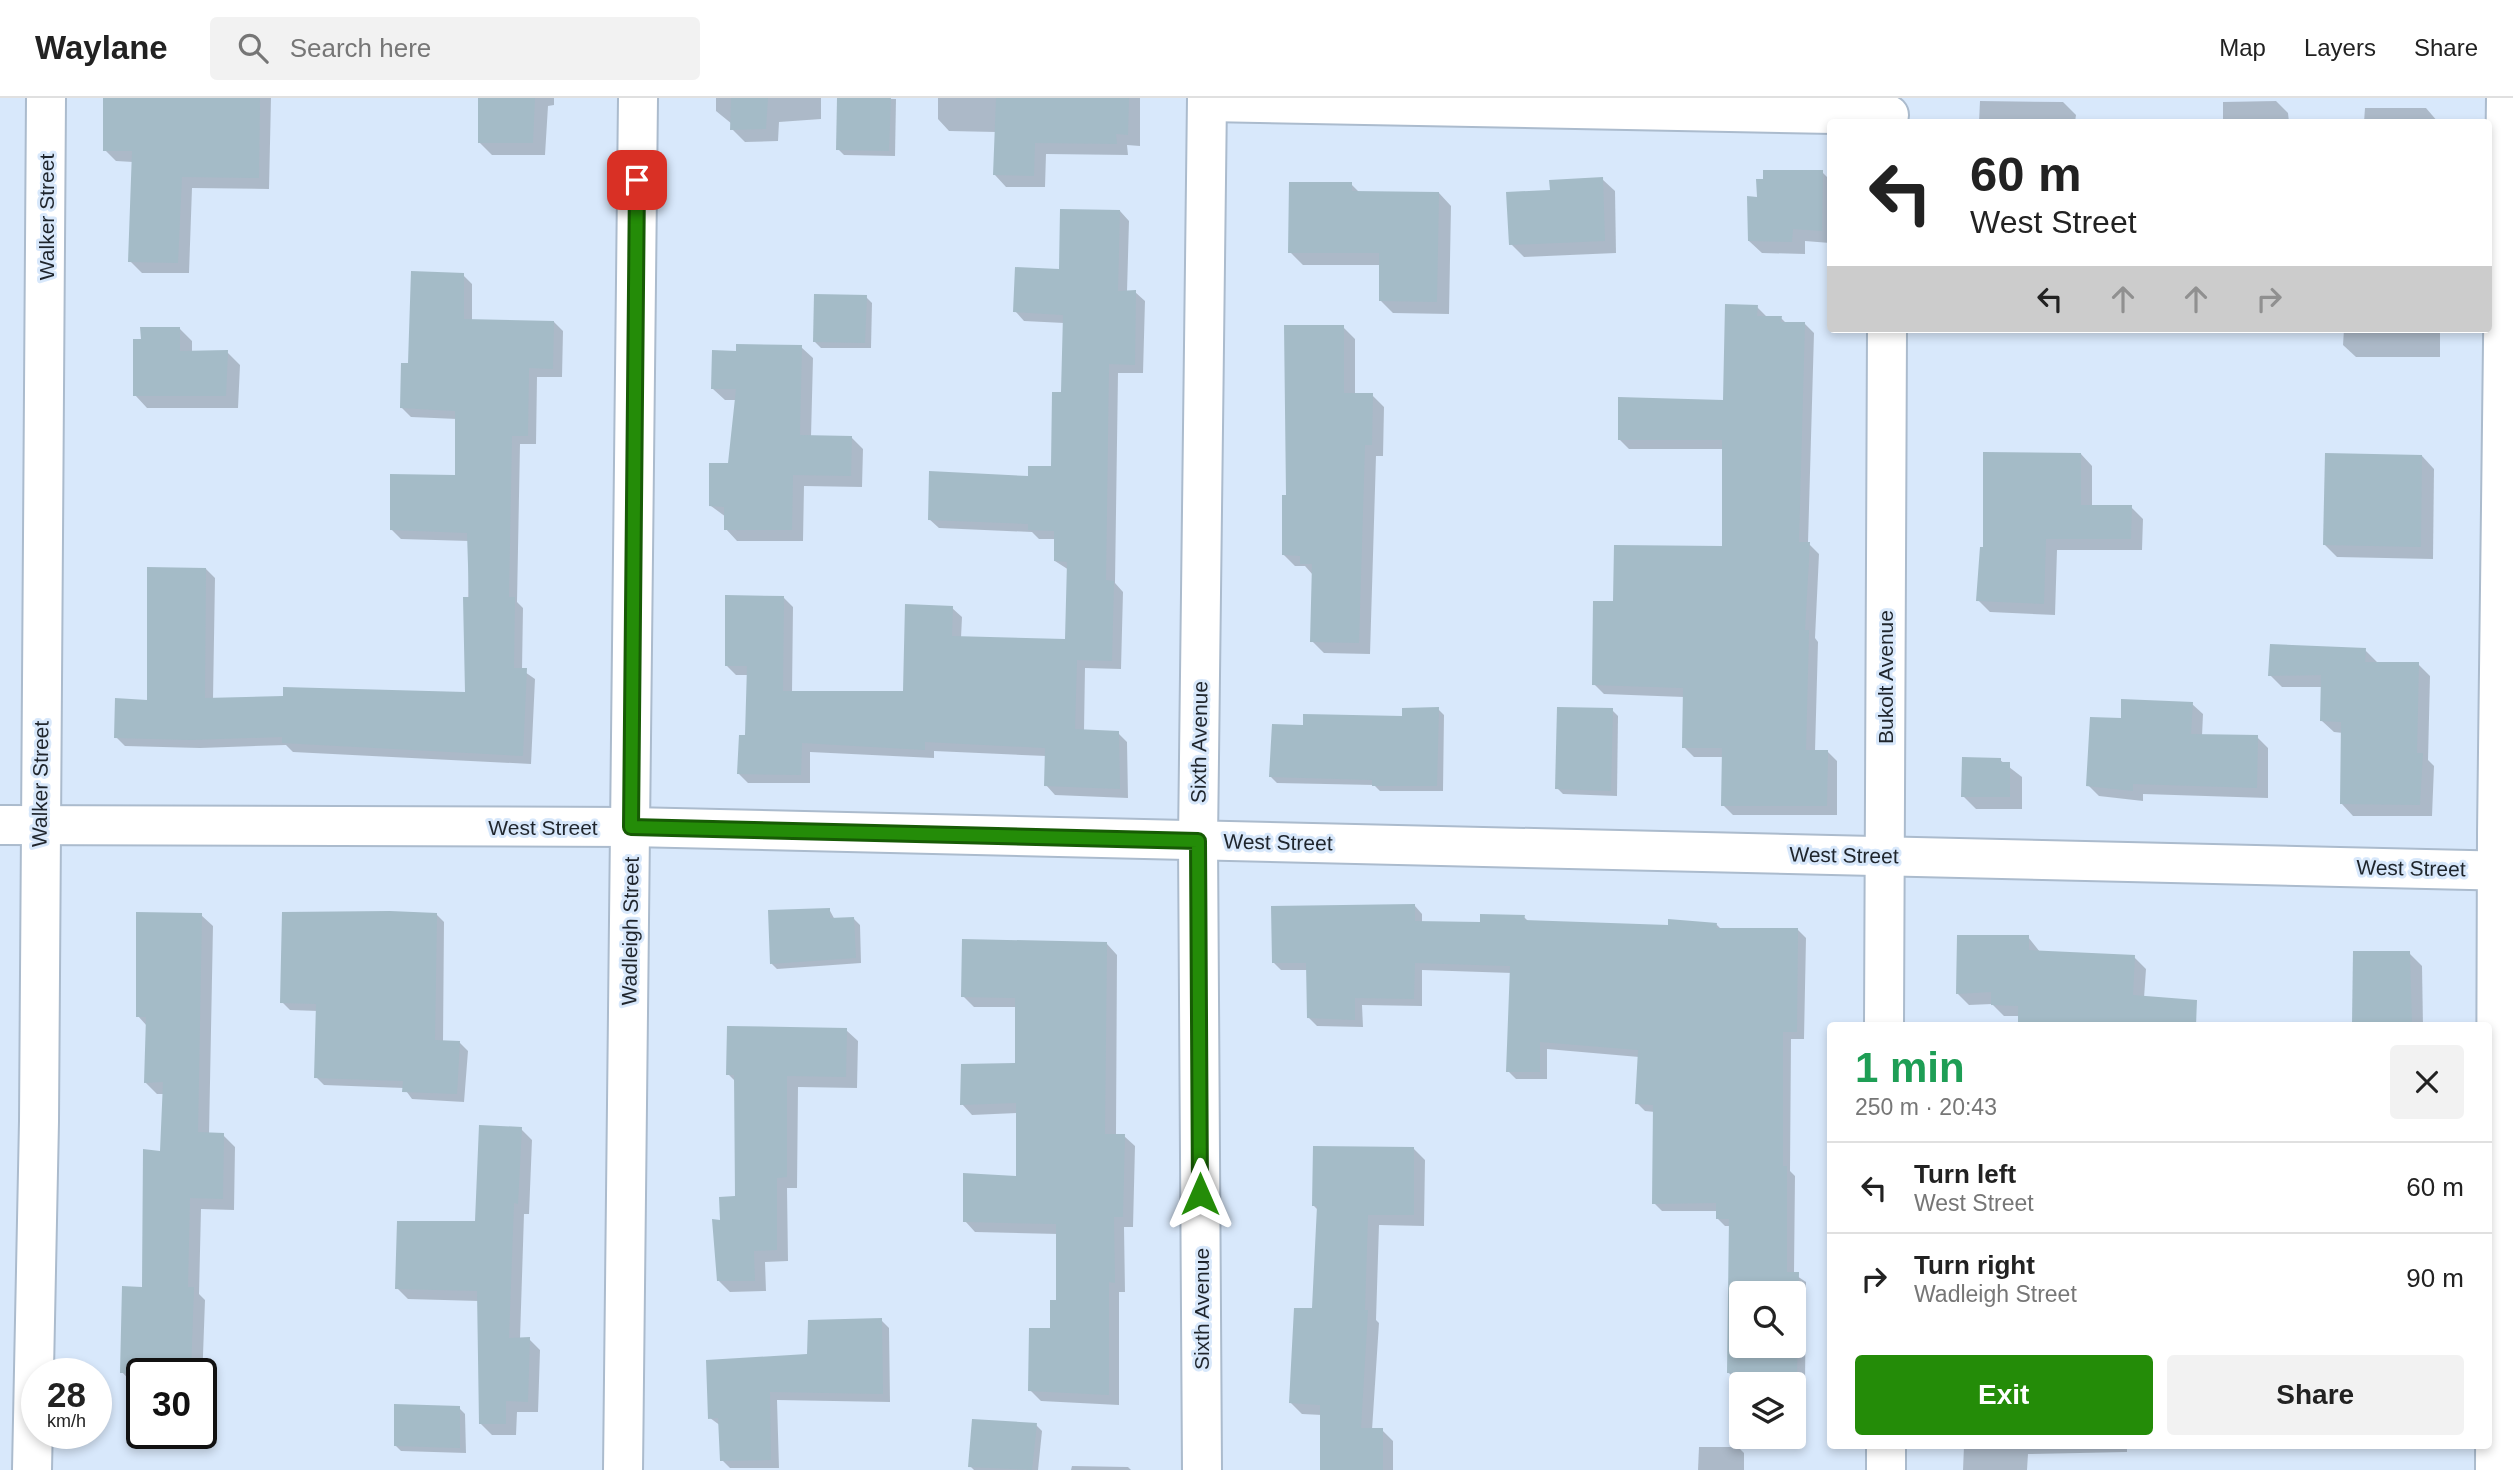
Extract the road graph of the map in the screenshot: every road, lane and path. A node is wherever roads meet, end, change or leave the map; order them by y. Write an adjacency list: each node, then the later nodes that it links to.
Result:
1 (46, 98): 8 (street, Walker Street)
2 (638, 98): 9 (street, Wadleigh Street)
3 (2507, 98): 12 (street)
4 (1207, 100): 5 (street); 10 (street, Sixth Avenue)
5 (1889, 112)
6 (1887, 333): 11 (street, Bukolt Avenue)
7 (0, 825): 8 (street, West Street)
8 (39, 826): 9 (street, West Street); 15 (street, Walker Street)
9 (631, 827): 10 (street, West Street); 16 (street, Wadleigh Street)
10 (1198, 841): 11 (street, West Street); 17 (street, Sixth Avenue)
11 (1883, 856): 12 (street, West Street); 13 (street, Bukolt Avenue)
12 (2505, 870): 19 (street)
13 (1884, 1022)
14 (1886, 1449): 18 (street)
15 (32, 1470)
16 (623, 1470)
17 (1202, 1470)
18 (1886, 1470)
19 (2495, 1470)

